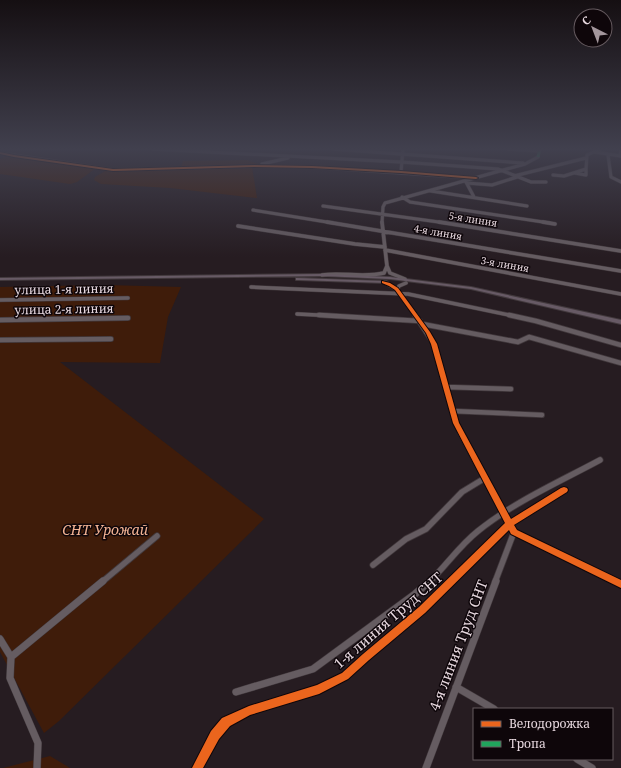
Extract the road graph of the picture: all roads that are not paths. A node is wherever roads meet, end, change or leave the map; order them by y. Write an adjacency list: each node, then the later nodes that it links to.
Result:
1 (454, 185): 3 (street)
2 (468, 185): 5 (street)
3 (427, 191): 4 (street); 5 (street)
4 (402, 197): 9 (street); 10 (street)
5 (474, 197): 7 (street)
6 (323, 206): 9 (street, 5-я линия)
7 (527, 206)
8 (253, 210): 12 (street, 4-я линия)
9 (381, 213): 12 (street); 14 (street, 5-я линия)
10 (554, 224)
11 (238, 226): 13 (street, 3-я линия)
12 (383, 230): 13 (street); 16 (street, 4-я линия)
13 (385, 249): 15 (street); 24 (street, 3-я линия)
14 (621, 252)
15 (387, 266): 17 (street); 19 (street)
16 (621, 271)
17 (322, 274): 18 (main road); 19 (main road)
18 (0, 279)
19 (406, 281): 20 (main road); 23 (street); 31 (main road); 32 (main road)
20 (384, 282): 21 (main road); 23 (street)
21 (0, 283)
22 (251, 287): 23 (street)
23 (398, 291): 30 (street); 35 (street)
24 (621, 294)
25 (128, 298): 26 (street, улица 1-я линия)
26 (0, 300)
27 (297, 314): 30 (street)
28 (128, 318): 29 (street, улица 2-я линия)
29 (0, 320)
30 (421, 322): 36 (street); 37 (street)
31 (621, 322)
32 (621, 325)
33 (111, 339): 34 (street)
34 (0, 340)
35 (621, 345)
36 (621, 363)
37 (446, 387): 38 (street); 39 (street)
38 (511, 389)
39 (452, 411): 40 (street); 42 (street)
40 (542, 415)
41 (600, 460): 44 (street)
42 (485, 478): 44 (street); 48 (street)
43 (564, 490): 45 (street, 1-я линия Труд СНТ)
44 (504, 512): 45 (street); 53 (street)
45 (510, 524): 46 (street); 57 (street, 1-я линия Труд СНТ)
46 (514, 532): 49 (street); 52 (street, 4-я линия Труд СНТ)
47 (157, 536): 51 (street)
48 (373, 564)
49 (621, 584)
50 (0, 639): 51 (street)
51 (11, 657): 56 (street)
52 (456, 687): 54 (street); 58 (street, 4-я линия Труд СНТ)
53 (236, 692)
54 (492, 708)
55 (579, 760): 59 (street)
56 (37, 768)
57 (197, 768)
58 (426, 768)
59 (592, 768)

